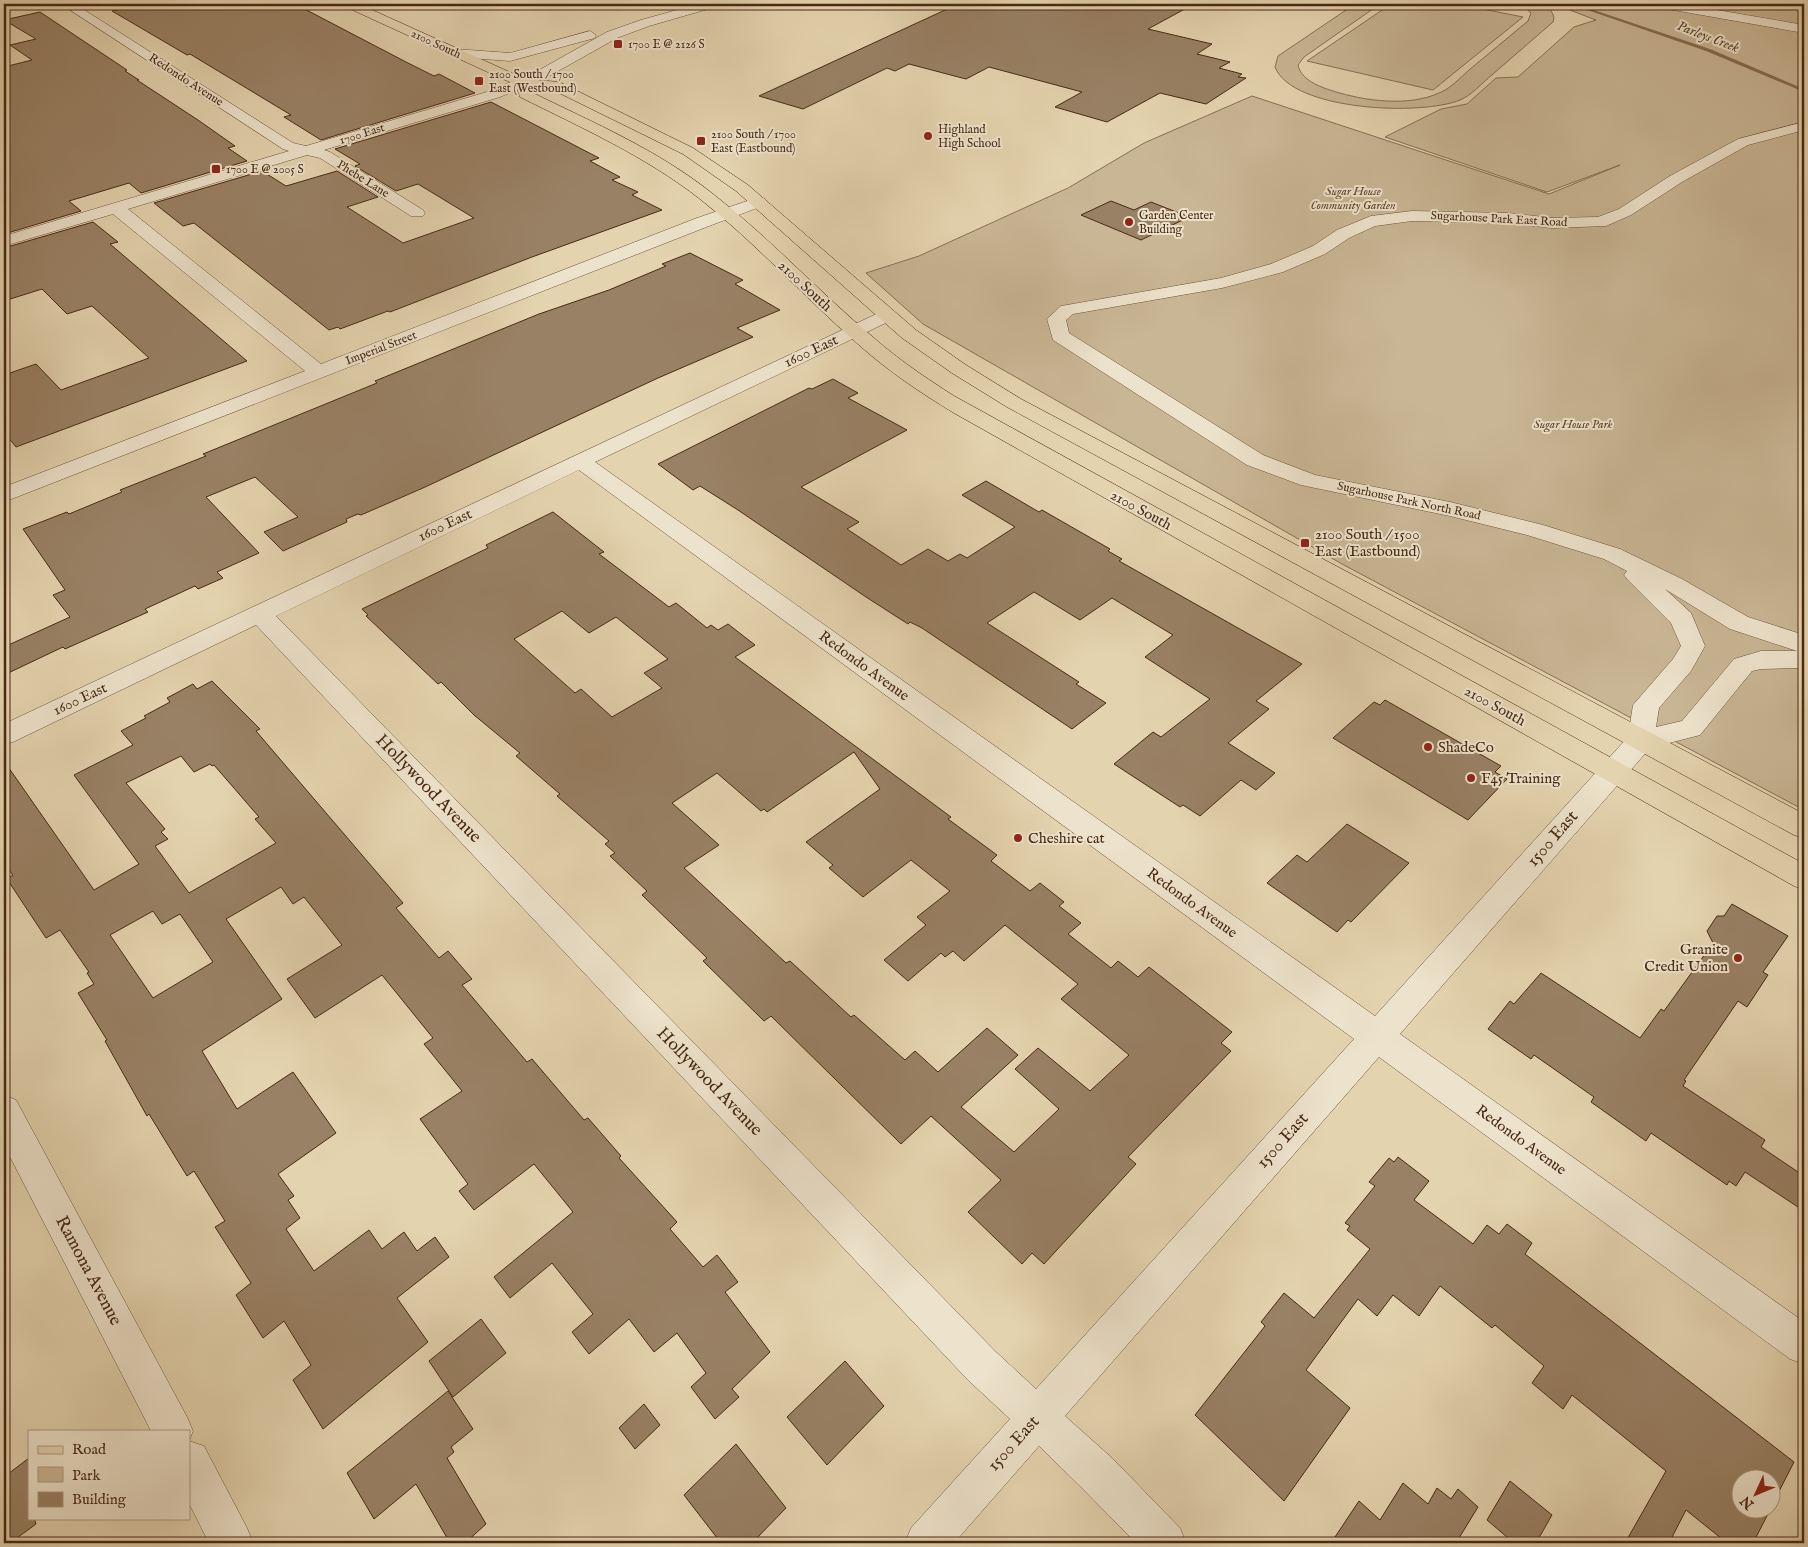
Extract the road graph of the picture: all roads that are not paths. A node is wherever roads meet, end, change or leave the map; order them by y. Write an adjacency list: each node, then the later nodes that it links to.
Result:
1 (19, 4): 7 (street)
2 (67, 4): 13 (street, Redondo Avenue)
3 (372, 4): 6 (street)
4 (711, 4): 8 (street, 1700 East)
5 (1662, 4): 9 (street)
6 (354, 6): 10 (main road, 2100 South)
7 (4, 7)
8 (645, 23): 10 (street); 11 (street, 1700 East)
9 (1804, 29)
10 (455, 53): 11 (main road, 2100 South)
11 (522, 83): 13 (street, 1700 East); 14 (main road, 2100 South); 16 (main road, 2100 South)
12 (1804, 126): 19 (street, Sugarhouse Park East Road)
13 (307, 151): 15 (street, 1700 East); 17 (street, Phebe Lane)
14 (759, 202): 16 (street, Imperial Street); 20 (main road, 2100 South)
15 (116, 208): 18 (street, 1700 East); 22 (street)
16 (726, 213): 21 (main road, 2100 South); 22 (street, Imperial Street)
17 (417, 214)
18 (4, 241)
19 (1067, 310): 25 (street, Sugarhouse Park North Road)
20 (887, 315): 21 (street, 1600 East); 30 (main road, 2100 South)
21 (854, 331): 23 (street, 1600 East); 31 (main road, 2100 South)
22 (318, 372): 24 (street, Imperial Street)
23 (580, 461): 26 (street, 1600 East); 34 (street, Redondo Avenue)
24 (4, 495)
25 (1612, 554): 27 (street, Sugarhouse Park North Road); 30 (street)
26 (259, 613): 29 (street, 1600 East); 37 (street, Hollywood Avenue)
27 (1804, 644)
28 (1804, 659): 30 (street)
29 (4, 735)
30 (1641, 740): 31 (street, 1500 East); 32 (main road, 2100 South)
31 (1612, 771): 33 (main road, 2100 South); 34 (street, 1500 East)
32 (1804, 827)
33 (1804, 878)
34 (1376, 1036): 36 (street, Redondo Avenue); 37 (street, 1500 East)
35 (4, 1111): 38 (street, Ramona Avenue)
36 (1804, 1345)
37 (1037, 1418): 41 (street, 1500 East); 42 (street, Hollywood Avenue)
38 (171, 1430)
39 (190, 1464): 40 (street)
40 (232, 1543)
41 (926, 1543)
42 (1165, 1543)

